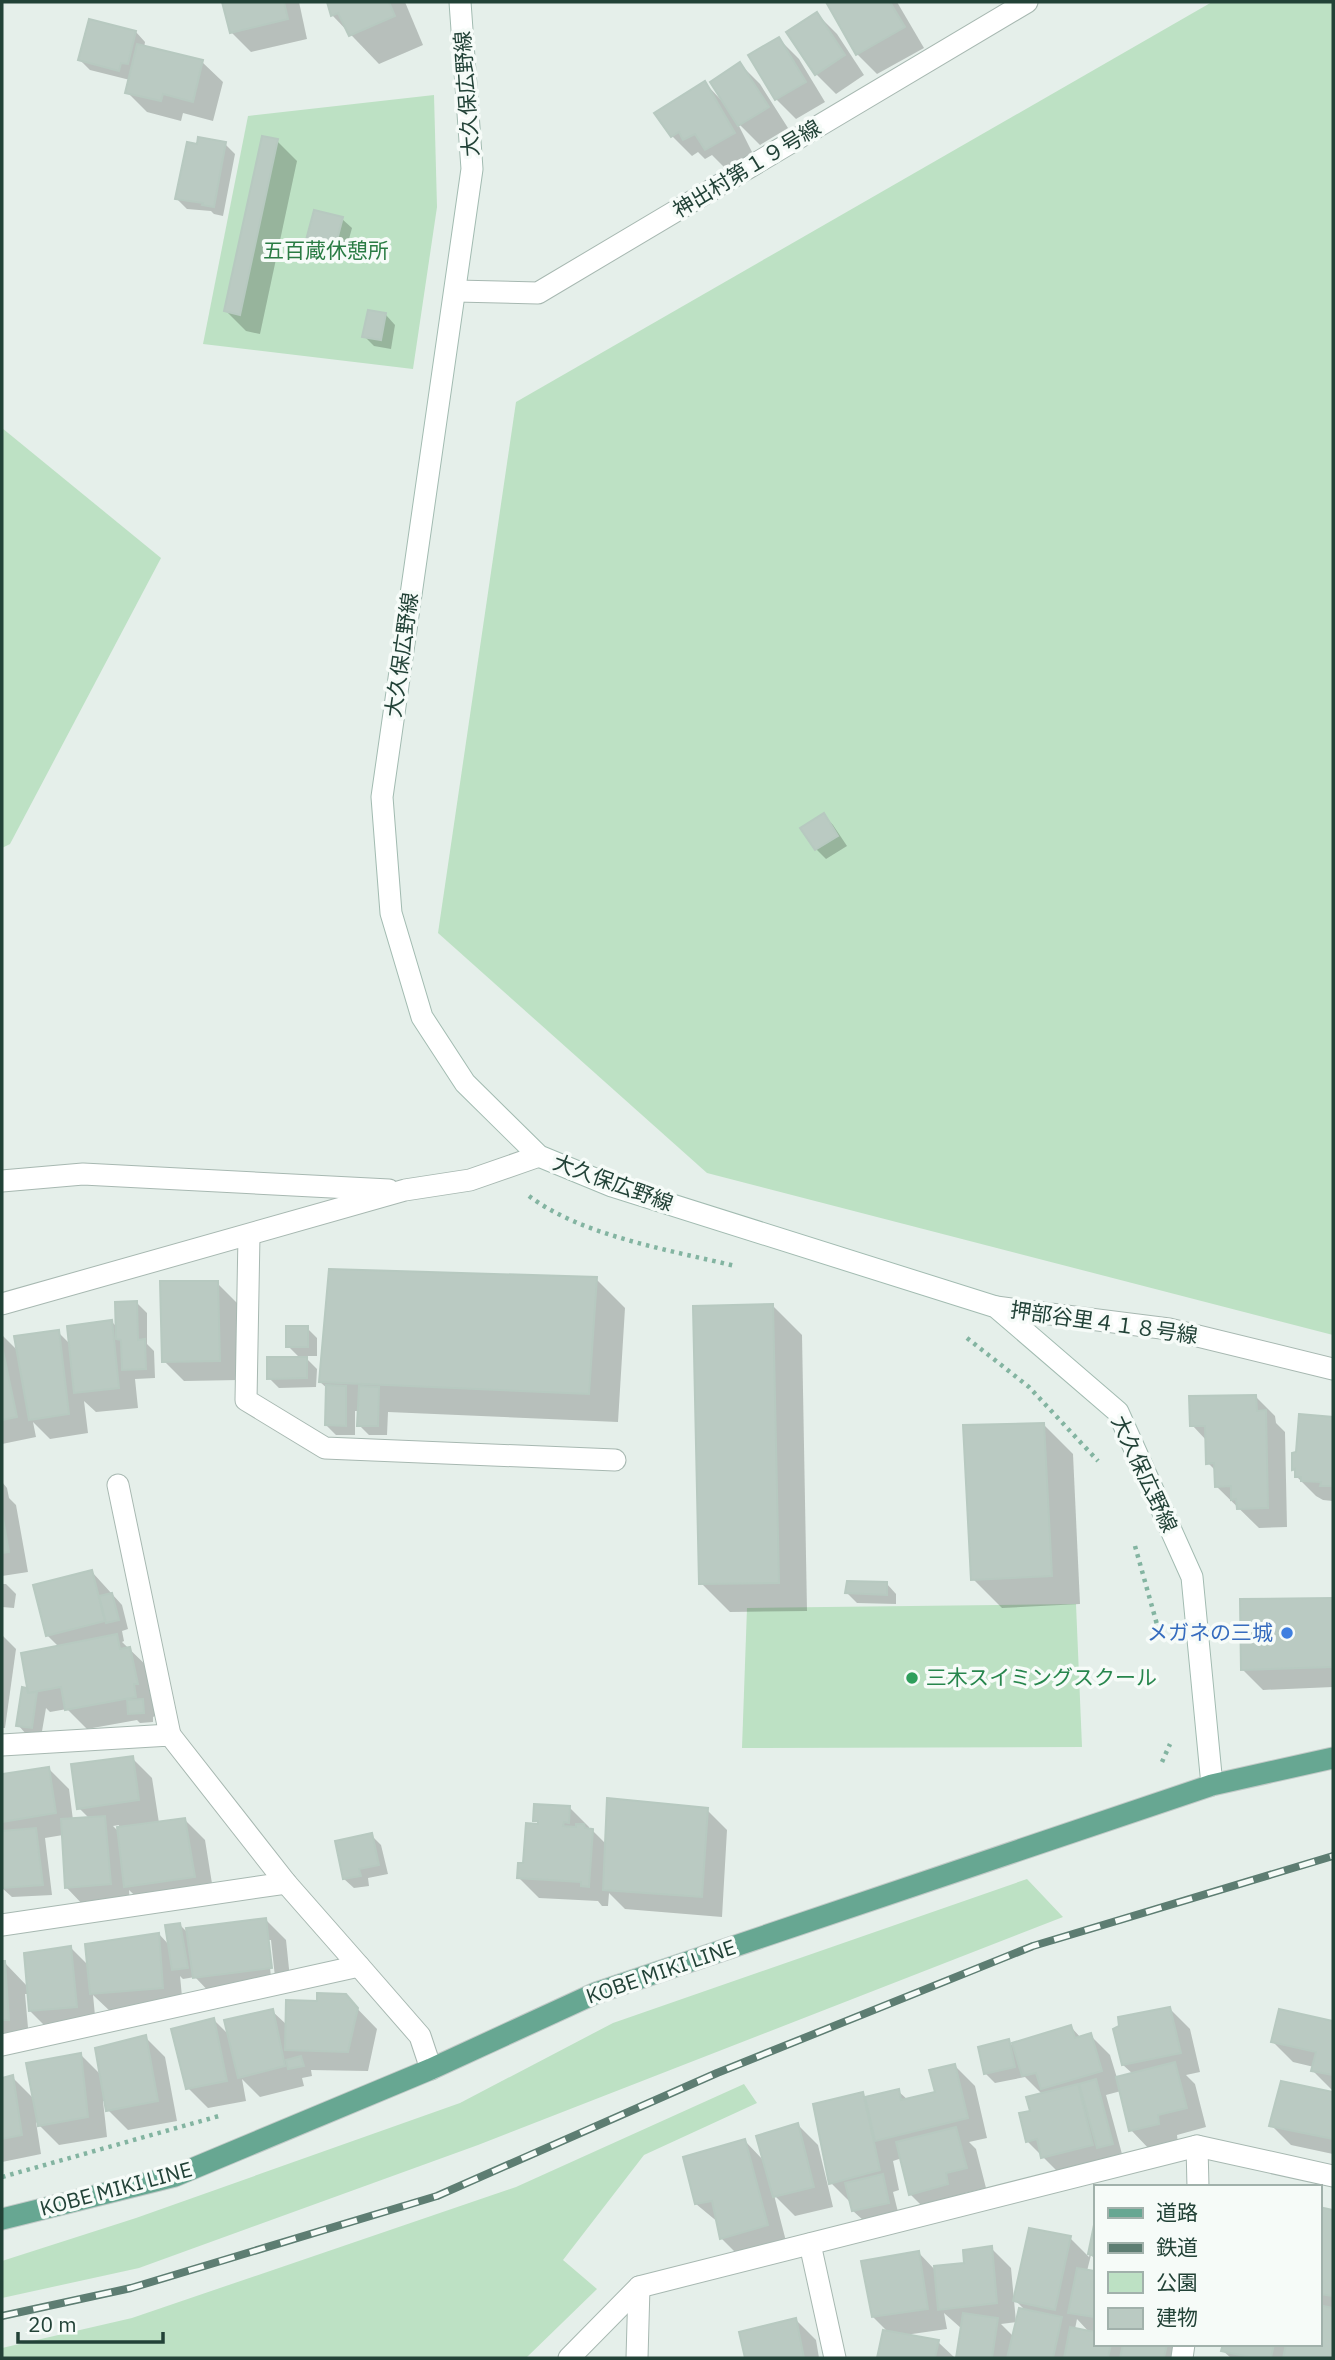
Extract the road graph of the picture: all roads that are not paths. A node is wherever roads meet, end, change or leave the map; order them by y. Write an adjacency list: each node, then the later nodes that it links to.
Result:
1 (460, 2): 3 (street, 大久保広野線)
2 (1027, 2): 3 (street, 神出村第１９号線)
3 (456, 291): 4 (street, 大久保広野線)
4 (539, 1156): 6 (street); 9 (street, 大久保広野線)
5 (2, 1181): 6 (street)
6 (405, 1191): 7 (street)
7 (249, 1235): 8 (street); 11 (street)
8 (2, 1304)
9 (996, 1307): 10 (street, 押部谷里４１８号線); 16 (street, 大久保広野線)
10 (1333, 1369)
11 (615, 1460)
12 (118, 1485): 13 (street)
13 (170, 1735): 14 (street); 17 (street)
14 (2, 1745)
15 (1333, 1758): 16 (main road, KOBE MIKI LINE)
16 (1212, 1785): 21 (main road, KOBE MIKI LINE)
17 (286, 1883): 18 (street); 19 (street)
18 (2, 1925)
19 (359, 1966): 20 (street); 21 (street)
20 (2, 2045)
21 (431, 2069): 25 (main road, KOBE MIKI LINE)
22 (1196, 2146): 23 (street); 24 (street); 26 (street)
23 (1333, 2176)
24 (1198, 2185)
25 (2, 2219)
26 (810, 2244): 27 (street); 30 (street)
27 (639, 2287): 28 (street); 29 (street)
28 (569, 2358)
29 (637, 2358)
30 (835, 2358)

